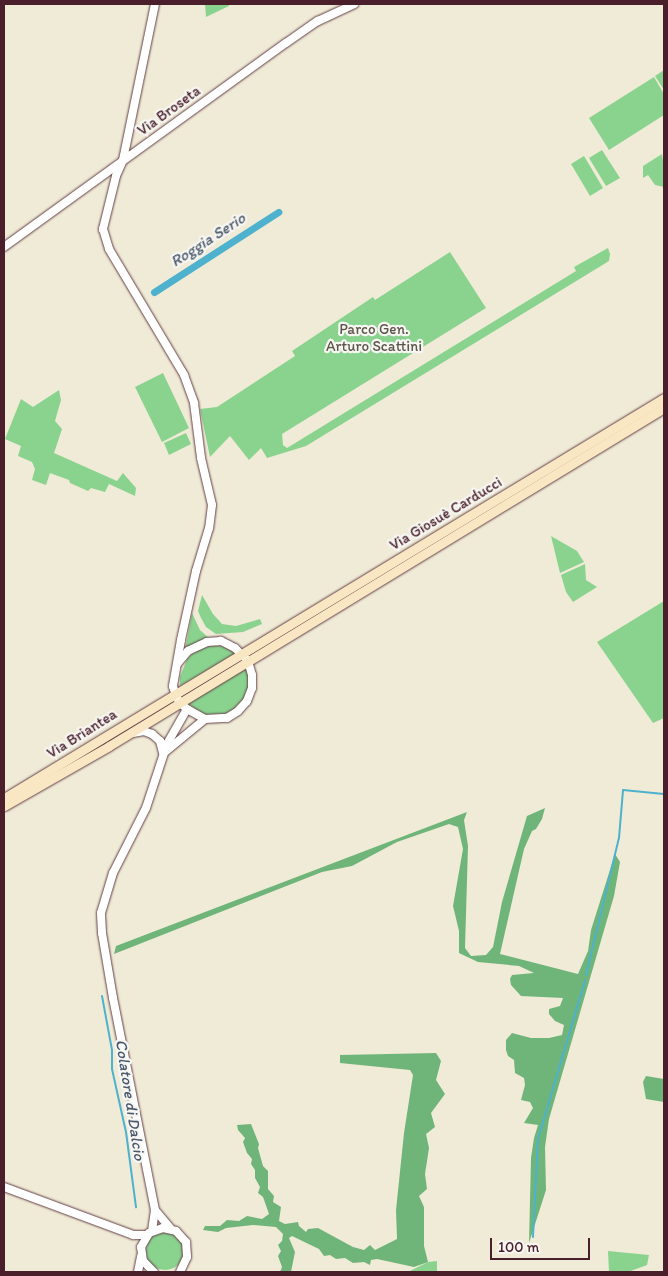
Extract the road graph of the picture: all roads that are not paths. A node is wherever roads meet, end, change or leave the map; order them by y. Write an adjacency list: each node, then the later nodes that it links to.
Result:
1 (155, 4): 3 (street)
2 (354, 4): 3 (street, Via Broseta)
3 (123, 160): 4 (street, Via Broseta); 7 (street)
4 (4, 247)
5 (664, 398): 9 (main road, Via Giosuè Carducci)
6 (664, 408): 9 (main road, Via Giosuè Carducci)
7 (202, 554): 8 (street); 10 (street)
8 (194, 612)
9 (245, 657): 10 (street); 11 (main road, Via Giosuè Carducci); 12 (main road, Via Giosuè Carducci); 14 (street)
10 (178, 663): 11 (street)
11 (175, 693): 12 (street); 17 (main road, Via Briantea)
12 (179, 702): 13 (street); 15 (main road, Via Briantea)
13 (187, 709): 14 (street); 16 (street)
14 (204, 719): 16 (street)
15 (128, 734): 16 (street, Via Briantea); 18 (main road, Via Briantea)
16 (164, 754): 20 (street)
17 (4, 798)
18 (4, 806)
19 (4, 1187): 23 (street)
20 (155, 1210): 21 (street); 22 (street)
21 (171, 1229): 22 (street); 25 (street)
22 (150, 1233): 23 (street); 24 (street)
23 (133, 1235): 24 (street)
24 (141, 1252): 26 (street); 27 (street)
25 (184, 1264): 28 (street); 29 (street)
26 (138, 1272)
27 (152, 1272)
28 (175, 1272)
29 (180, 1272)

